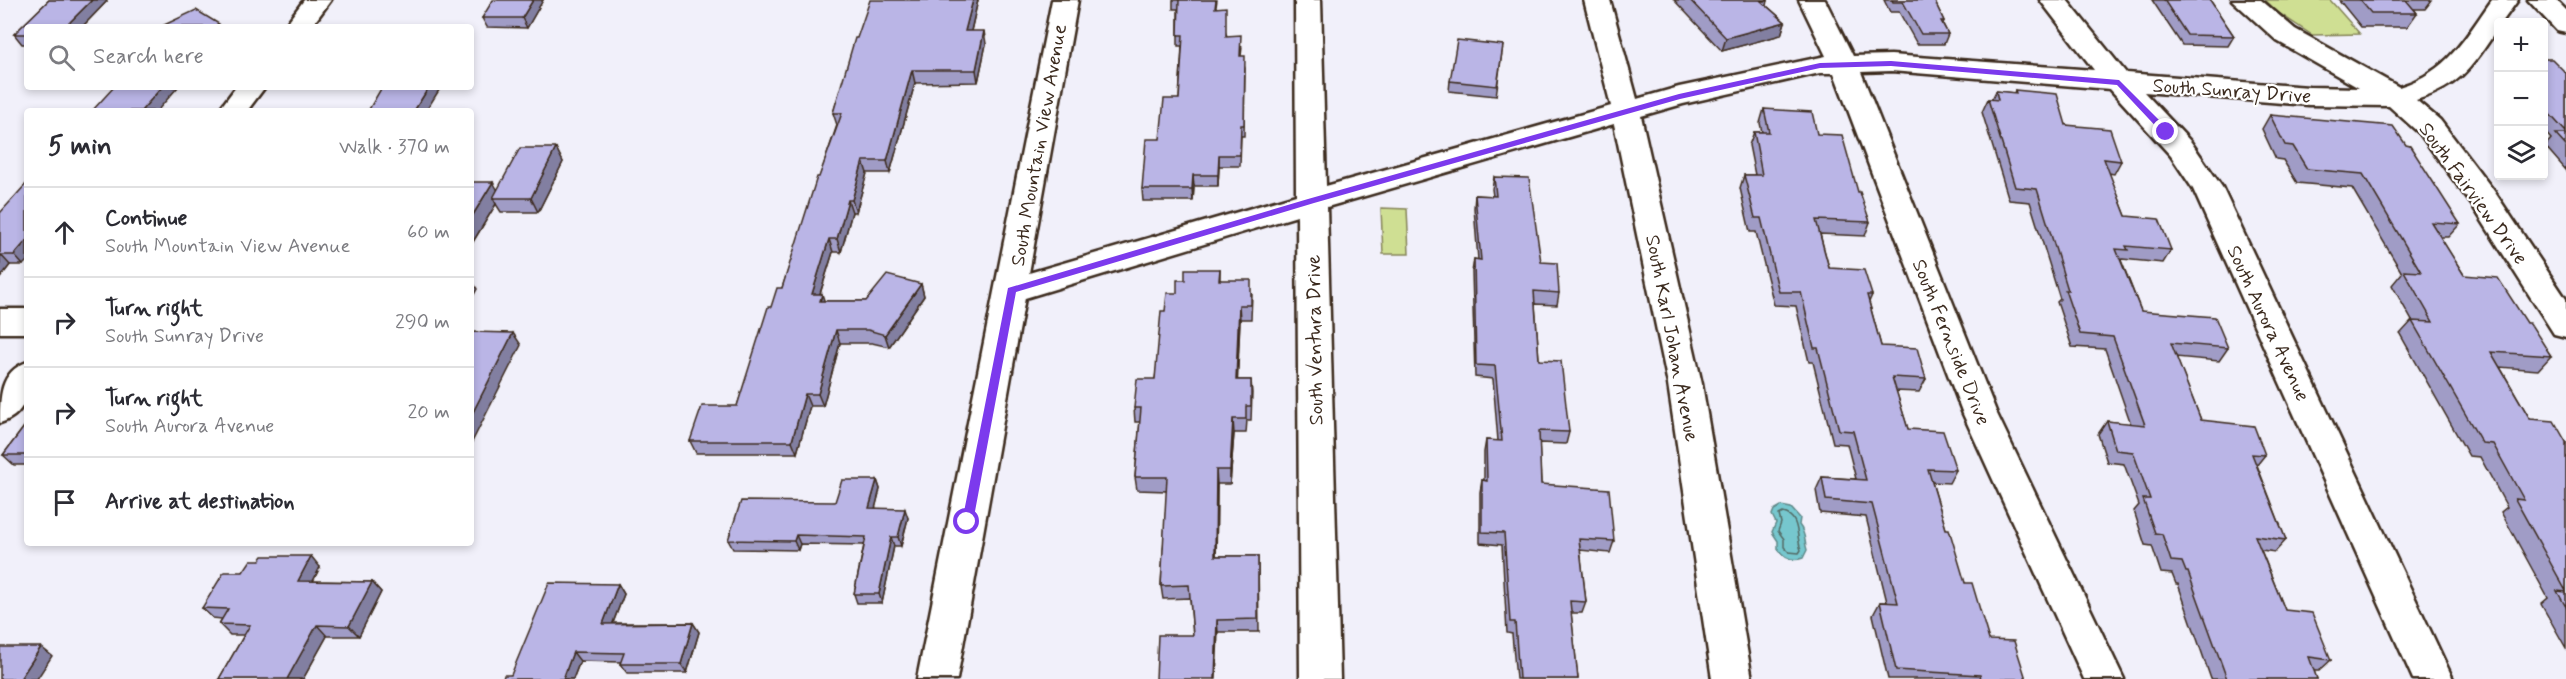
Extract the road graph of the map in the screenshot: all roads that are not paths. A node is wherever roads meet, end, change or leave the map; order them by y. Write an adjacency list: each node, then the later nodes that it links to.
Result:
1 (318, 0): 10 (street)
2 (1065, 0): 19 (street, South Mountain View Avenue)
3 (1308, 0): 18 (street, South Ventura Drive)
4 (1597, 0): 17 (street, South Karl Johan Avenue)
5 (1812, 0): 12 (street, South Fernside Drive)
6 (2053, 0): 13 (street, South Aurora Avenue)
7 (2245, 0): 15 (street, South Fairview Drive)
8 (2505, 0): 15 (street, South Sunray Drive)
9 (2541, 0): 11 (street)
10 (299, 24)
11 (2566, 25)
12 (1844, 64): 13 (street, South Sunray Drive); 17 (street, South Sunray Drive); 28 (street, South Fernside Drive)
13 (2119, 82): 15 (street, South Sunray Drive); 29 (street, South Aurora Avenue)
14 (249, 90): 16 (street)
15 (2396, 97): 22 (street, South Fairview Drive)
16 (234, 108)
17 (1626, 111): 18 (street, South Sunray Drive); 27 (street, South Karl Johan Avenue)
18 (1311, 201): 19 (street, South Sunray Drive); 26 (street, South Ventura Drive)
19 (1012, 290): 25 (street, South Mountain View Avenue)
20 (0, 321): 21 (street)
21 (24, 321)
22 (2566, 325)
23 (24, 379): 24 (street)
24 (0, 410)
25 (937, 679)
26 (1320, 679)
27 (1732, 679)
28 (2103, 679)
29 (2433, 679)

